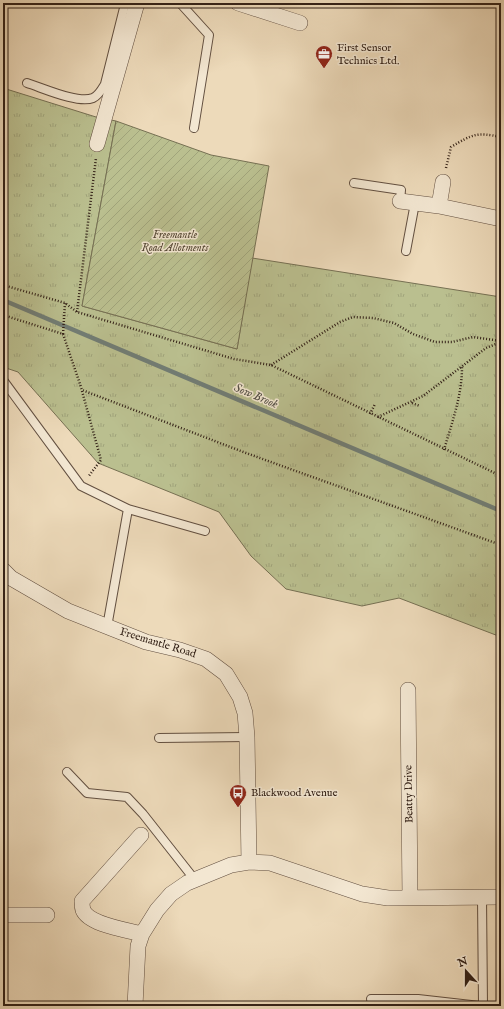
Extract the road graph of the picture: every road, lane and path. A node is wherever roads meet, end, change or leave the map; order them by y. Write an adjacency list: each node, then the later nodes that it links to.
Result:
1 (123, 3): 6 (lane)
2 (137, 3): 9 (street)
3 (180, 3): 7 (lane)
4 (238, 3): 5 (street)
5 (300, 23)
6 (26, 83)
7 (194, 128)
8 (501, 137): 10 (path)
9 (97, 144): 18 (path)
10 (443, 182): 13 (street)
11 (354, 183): 12 (lane)
12 (407, 202): 13 (street); 15 (lane)
13 (439, 206): 14 (street)
14 (501, 219)
15 (406, 251)
16 (3, 284): 17 (path)
17 (65, 303): 18 (path); 20 (path)
18 (77, 312): 22 (path)
19 (3, 315): 20 (path)
20 (63, 334): 25 (path)
21 (501, 341): 22 (path); 23 (path)
22 (271, 365): 29 (path)
23 (462, 367): 26 (path); 31 (path)
24 (3, 380): 33 (lane)
25 (82, 390): 33 (path); 36 (path)
26 (411, 403): 28 (path); 30 (path)
27 (375, 404): 29 (path)
28 (420, 406)
29 (370, 414): 30 (path)
30 (377, 417): 31 (path)
31 (444, 450): 32 (path)
32 (501, 476)
33 (81, 486): 34 (lane)
34 (128, 509): 35 (lane); 38 (lane)
35 (206, 531)
36 (501, 545)
37 (3, 570): 38 (street, Freemantle Road)
38 (107, 627): 40 (street, Freemantle Road)
39 (408, 690): 48 (street, Beatty Drive)
40 (247, 736): 41 (lane); 44 (street, Freemantle Road)
41 (159, 738)
42 (67, 772): 45 (lane)
43 (141, 835): 51 (street)
44 (249, 862): 45 (street); 48 (street)
45 (195, 880): 51 (street)
46 (482, 897): 47 (street); 48 (street); 54 (lane)
47 (501, 897)
48 (410, 898)
49 (3, 915): 50 (street)
50 (47, 915)
51 (142, 934): 53 (street)
52 (370, 999): 54 (lane)
53 (135, 1006)
54 (482, 1006)

